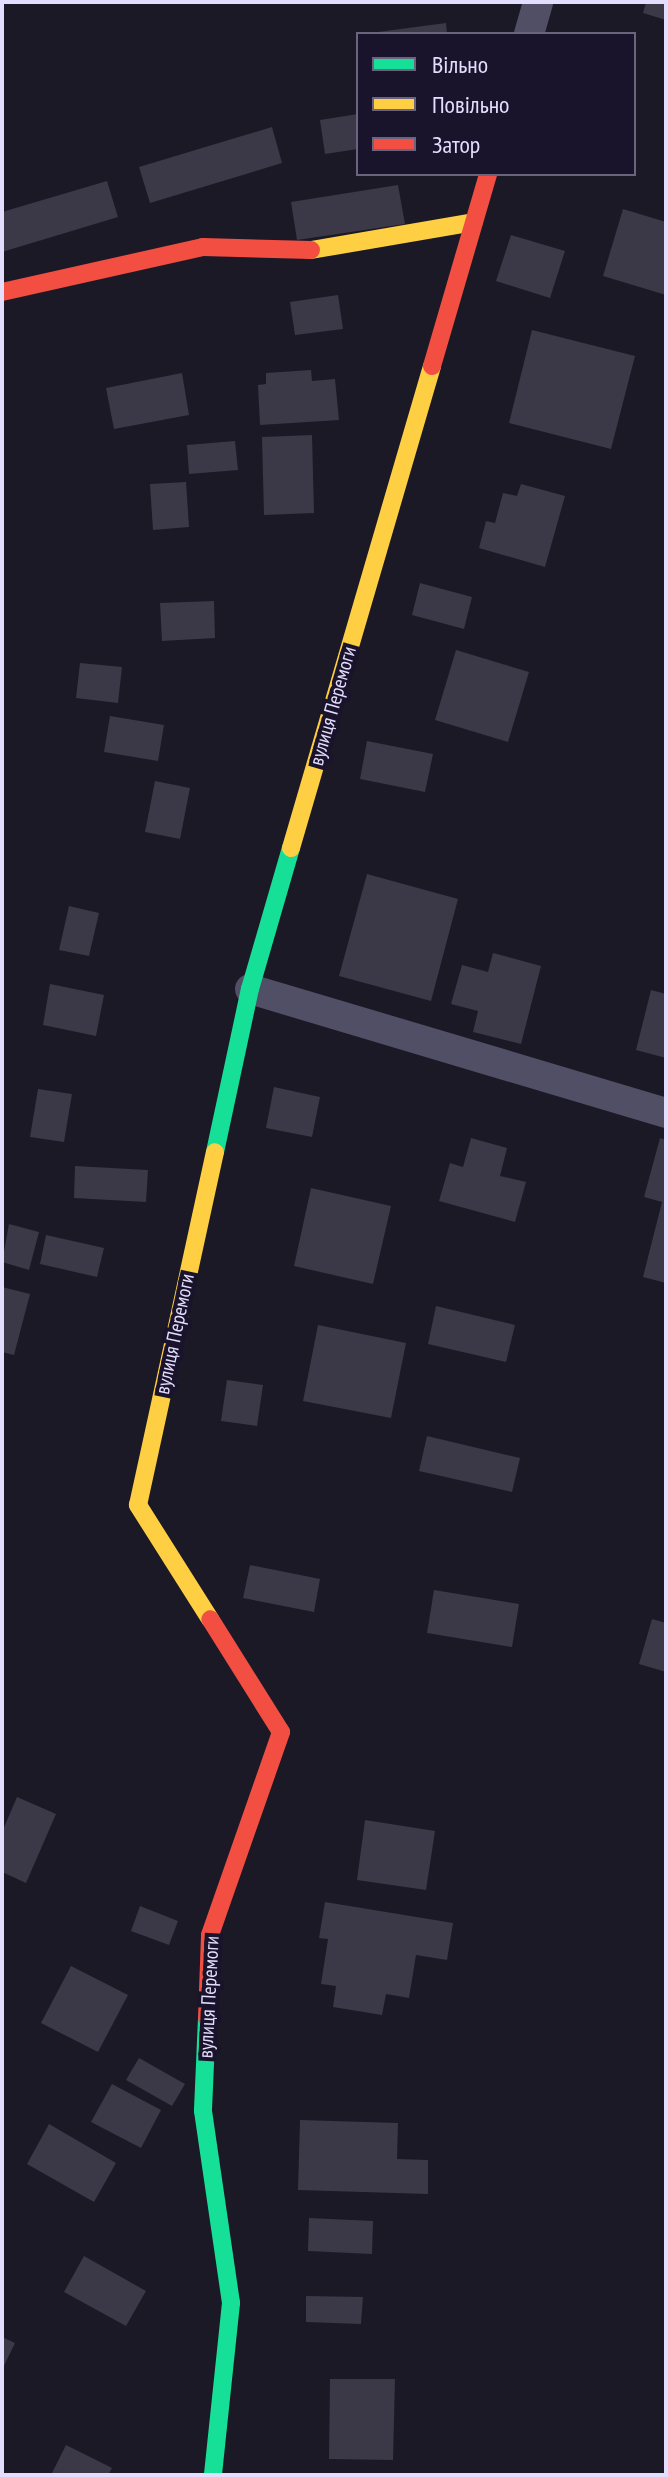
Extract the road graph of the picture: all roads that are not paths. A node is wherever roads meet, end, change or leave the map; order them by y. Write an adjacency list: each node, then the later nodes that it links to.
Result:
1 (538, 2): 2 (street)
2 (530, 32)
3 (487, 176): 4 (street, вулиця Перемоги)
4 (474, 222): 5 (street); 6 (street, вулиця Перемоги)
5 (2, 292)
6 (250, 989): 7 (street); 8 (street, вулиця Перемоги)
7 (666, 1113)
8 (213, 2475)

